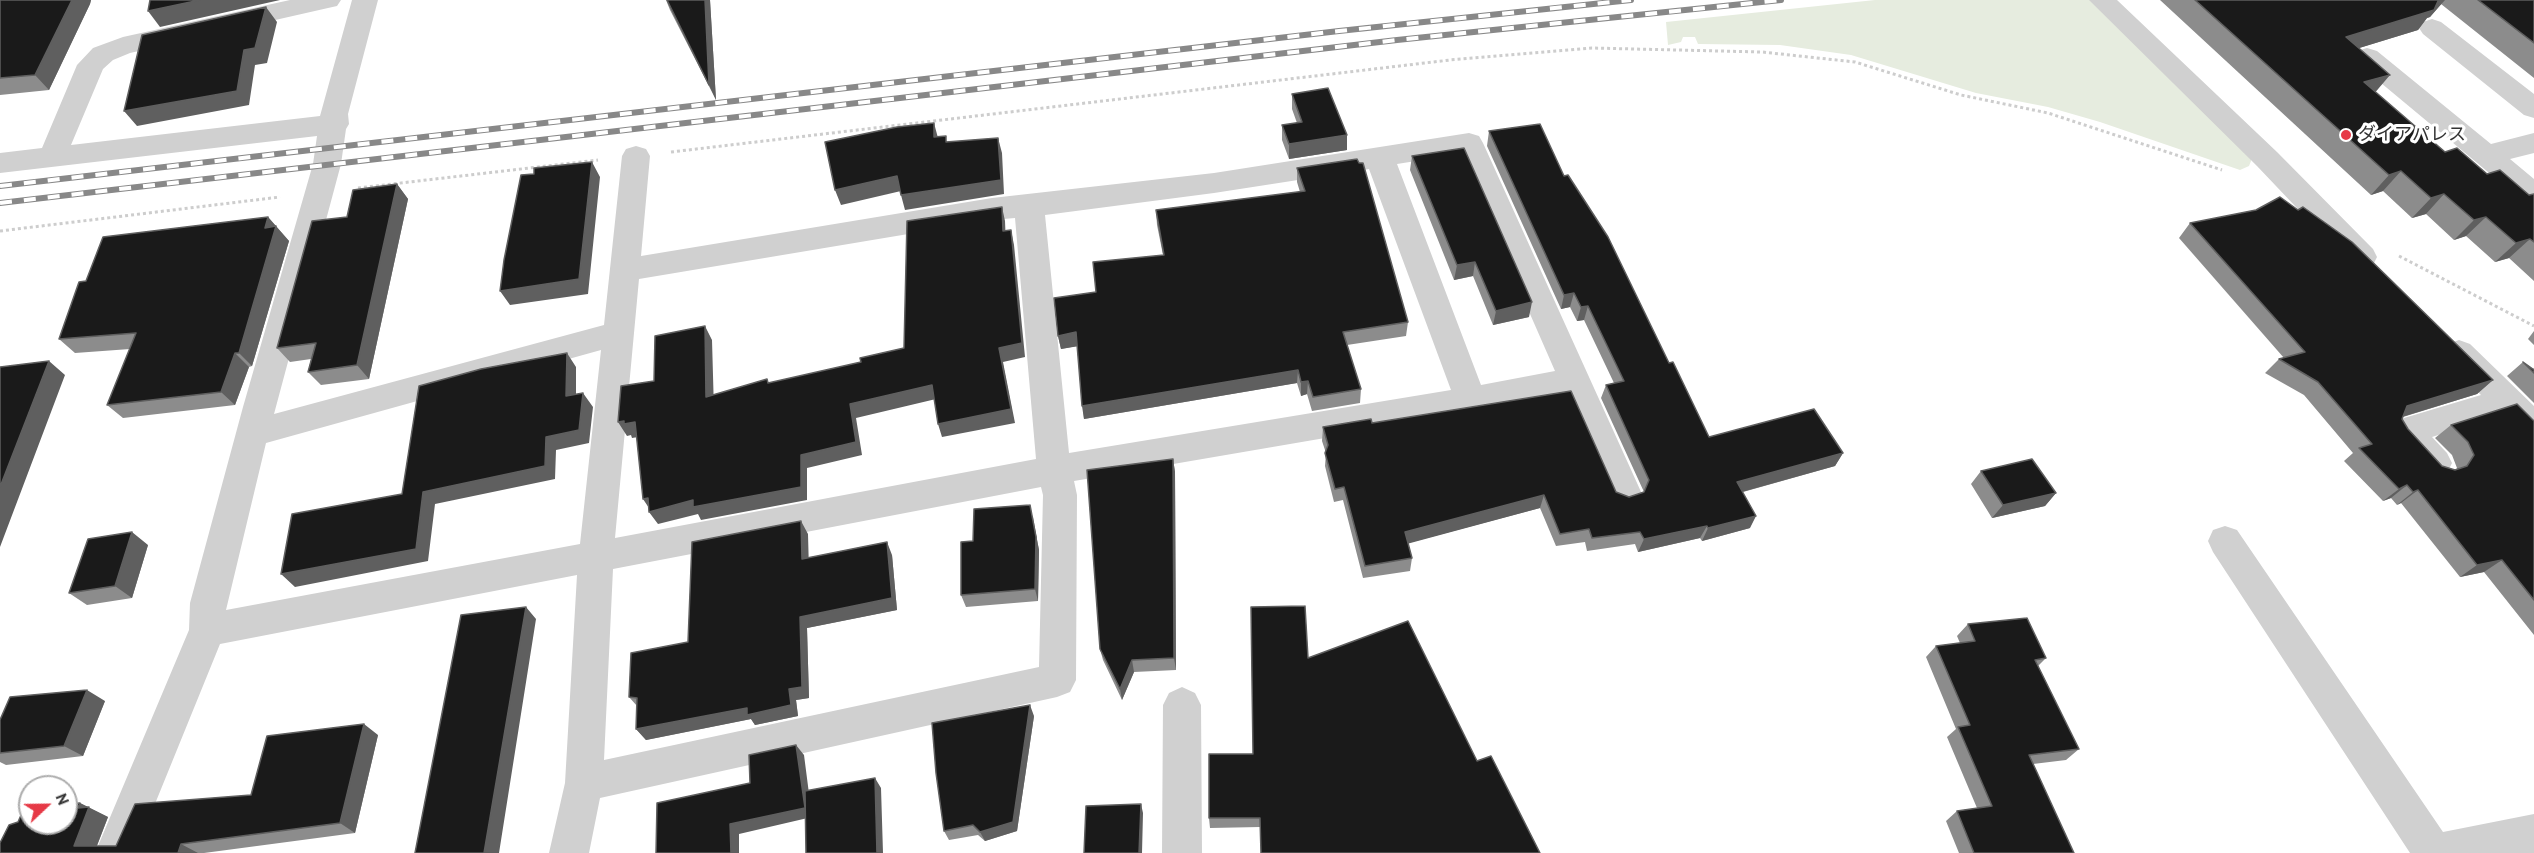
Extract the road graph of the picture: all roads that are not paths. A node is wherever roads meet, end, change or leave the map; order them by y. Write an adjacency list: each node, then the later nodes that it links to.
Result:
1 (328, 0): 12 (street)
2 (365, 0): 7 (street)
3 (2102, 0): 16 (street)
4 (2432, 28): 6 (street)
5 (2367, 57): 9 (street)
6 (2534, 108)
7 (335, 124): 12 (street); 24 (street)
8 (2534, 143): 9 (street)
9 (2486, 155): 14 (street)
10 (636, 156): 17 (street)
11 (1379, 156): 15 (street); 20 (street); 21 (street)
12 (52, 157): 13 (street)
13 (0, 163)
14 (2534, 195)
15 (1029, 206): 17 (street); 26 (street)
16 (2389, 266)
17 (625, 270): 18 (street)
18 (619, 333): 24 (street); 29 (street)
19 (2440, 334): 22 (street)
20 (1575, 380): 21 (street); 27 (street)
21 (1471, 400): 26 (street)
22 (2507, 400): 23 (street); 25 (street)
23 (2534, 427)
24 (254, 434): 30 (street)
25 (2438, 467)
26 (1054, 470): 29 (street); 32 (street)
27 (1625, 494)
28 (2225, 542): 37 (street)
29 (596, 555): 30 (street); 32 (street)
30 (207, 630): 34 (street)
31 (1182, 705): 36 (street)
32 (584, 783): 35 (street)
33 (2534, 834): 38 (street)
34 (115, 853)
35 (569, 853)
36 (1182, 853)
37 (2433, 853)
38 (2438, 853)

